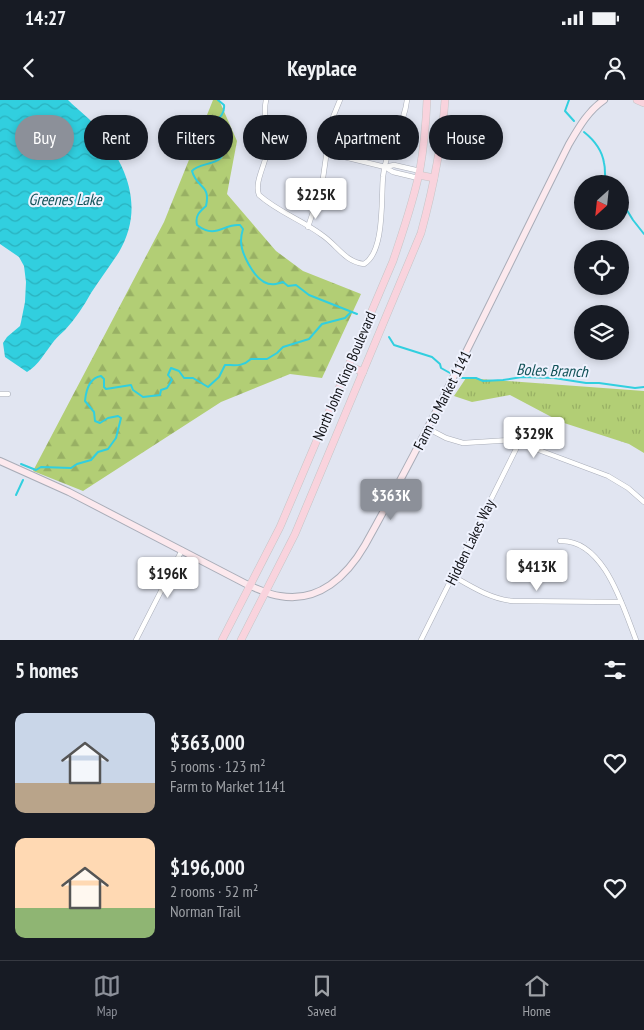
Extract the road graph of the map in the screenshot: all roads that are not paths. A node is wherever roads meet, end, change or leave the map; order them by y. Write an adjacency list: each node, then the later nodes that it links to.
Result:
1 (266, 100): 15 (street)
2 (340, 100): 9 (street)
3 (407, 100): 12 (street)
4 (427, 100): 13 (main road, North John King Boulevard)
5 (445, 100): 14 (main road, North John King Boulevard)
6 (604, 100): 20 (street, Farm to Market 1141)
7 (637, 100): 8 (main road)
8 (644, 104)
9 (334, 115)
10 (327, 160): 15 (street)
11 (356, 160): 12 (street)
12 (385, 167): 13 (street); 15 (street)
13 (419, 175): 14 (main road); 16 (main road, North John King Boulevard)
14 (434, 178): 17 (main road, North John King Boulevard)
15 (308, 227)
16 (349, 366): 17 (main road); 27 (main road, North John King Boulevard)
17 (363, 372): 28 (main road, North John King Boulevard)
18 (0, 394): 19 (street)
19 (8, 394)
20 (427, 428): 21 (street); 28 (street, Farm to Market 1141)
21 (519, 443): 23 (street); 26 (street, Hidden Lakes Way)
22 (0, 461): 25 (street, Farm to Market 1141)
23 (644, 502)
24 (560, 541): 29 (street)
25 (182, 550): 27 (street, Farm to Market 1141); 30 (street)
26 (453, 576): 29 (street); 33 (street, Hidden Lakes Way)
27 (250, 586): 28 (street, Farm to Market 1141); 31 (main road, North John King Boulevard)
28 (266, 592): 32 (main road, North John King Boulevard)
29 (621, 602): 34 (street)
30 (136, 640)
31 (222, 640)
32 (241, 640)
33 (421, 640)
34 (636, 640)

